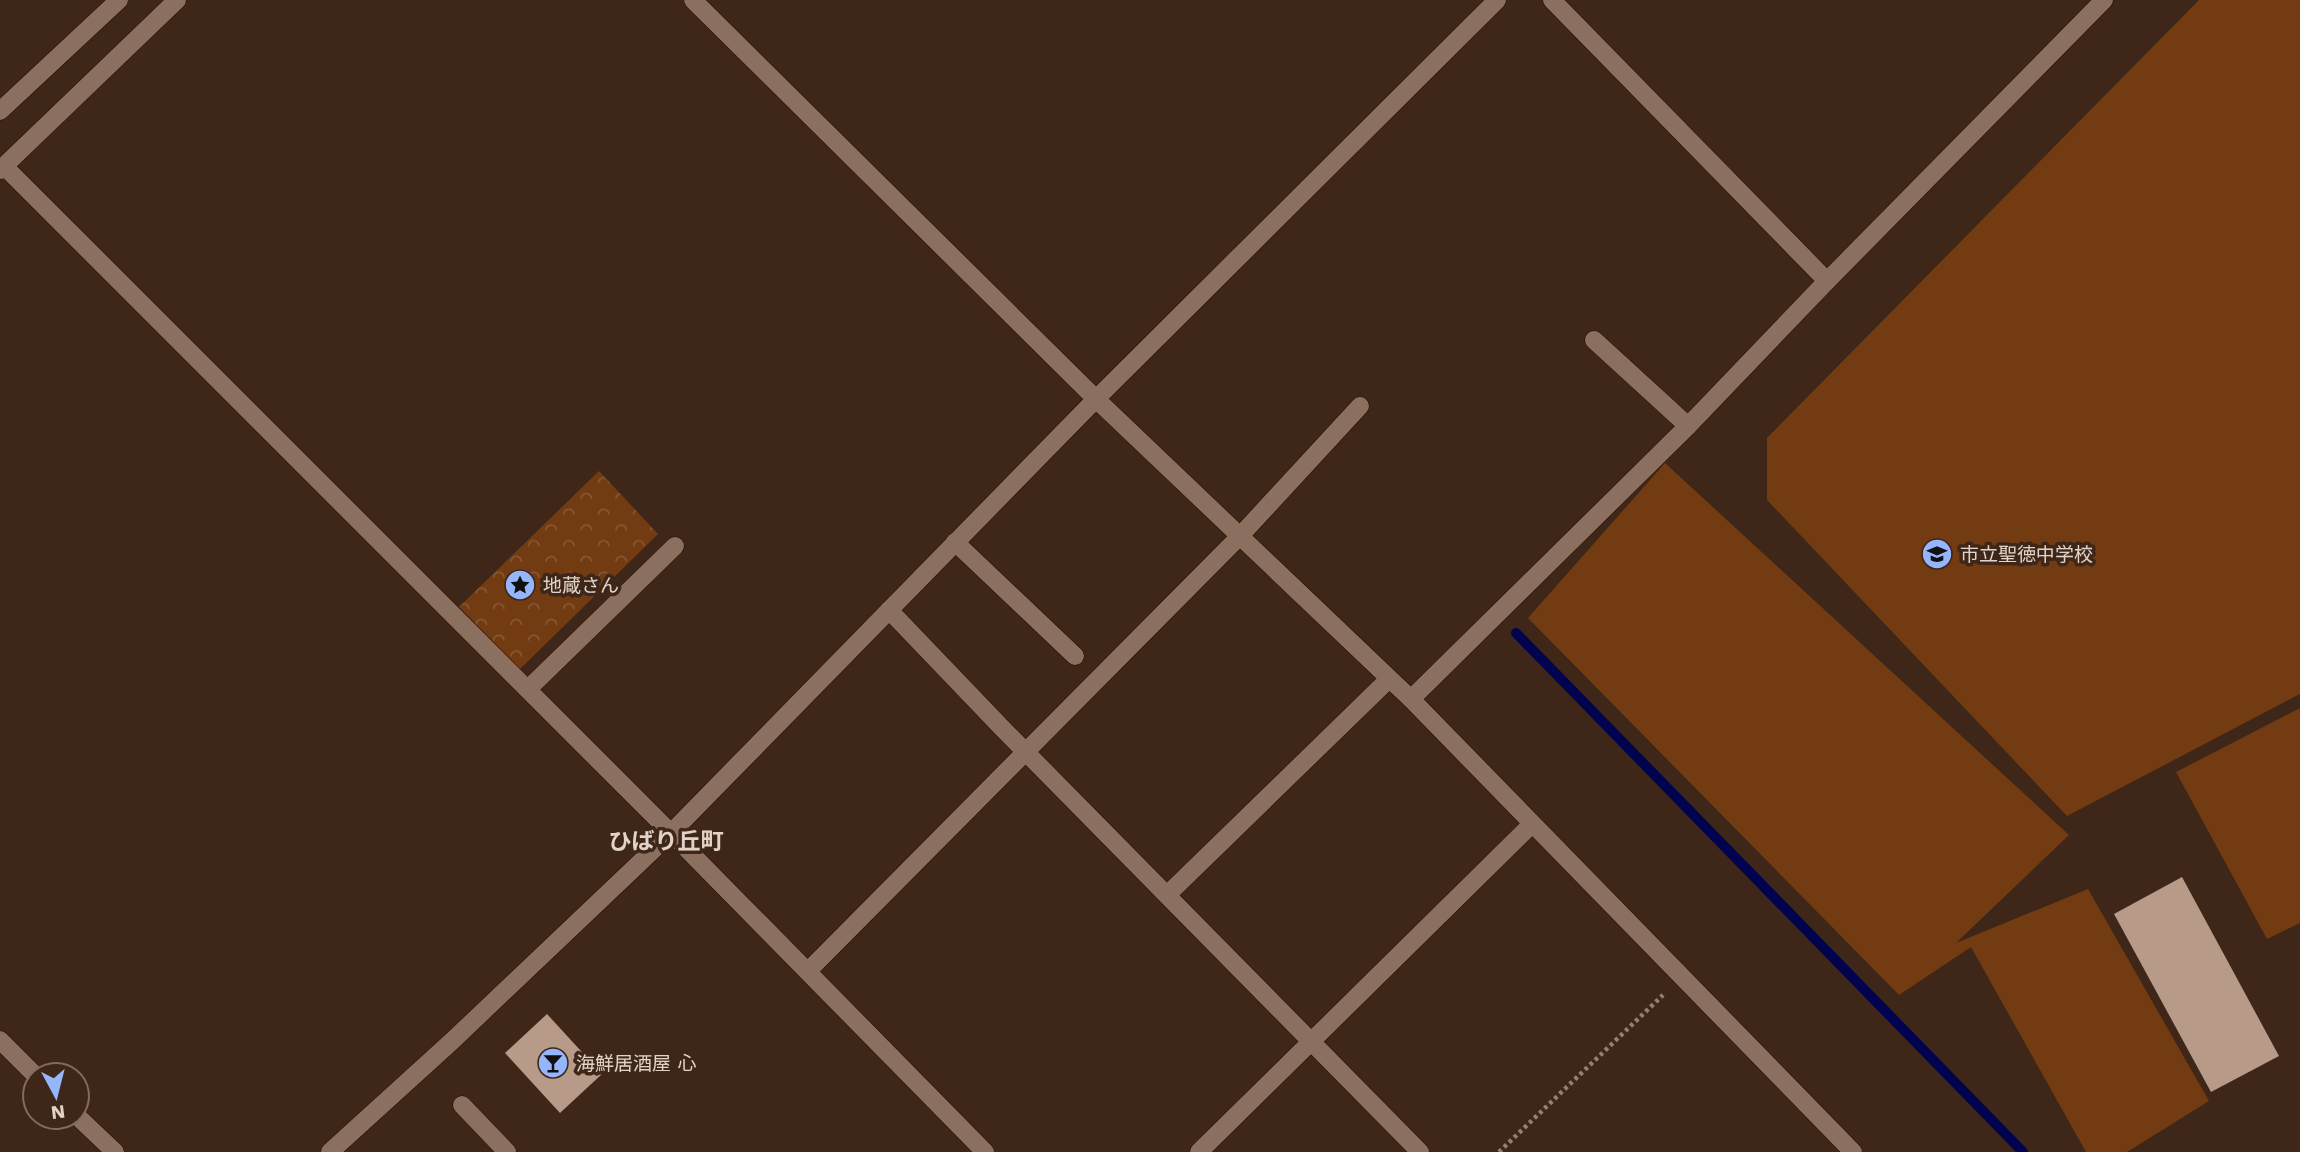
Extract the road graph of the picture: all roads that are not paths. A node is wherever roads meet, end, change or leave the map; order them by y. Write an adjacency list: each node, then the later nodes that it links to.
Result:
1 (118, 0): 7 (street)
2 (177, 0): 8 (street)
3 (693, 0): 11 (street)
4 (1497, 0): 11 (street)
5 (1552, 0): 9 (street)
6 (2104, 0): 9 (street)
7 (0, 111)
8 (2, 168): 20 (street)
9 (1827, 281): 13 (street)
10 (1594, 340): 13 (street)
11 (1096, 399): 14 (street); 15 (street)
12 (1360, 406): 14 (street)
13 (1688, 426): 21 (street)
14 (1240, 536): 19 (street); 22 (street)
15 (956, 542): 17 (street); 18 (street)
16 (675, 546): 20 (street)
17 (890, 610): 22 (street); 24 (street)
18 (1075, 656)
19 (1389, 679): 21 (street); 25 (street)
20 (528, 689): 24 (street)
21 (1411, 699): 23 (street)
22 (1025, 752): 25 (street); 26 (street)
23 (1532, 824): 28 (street); 38 (street)
24 (671, 833): 26 (street); 33 (street)
25 (1167, 895): 28 (street)
26 (808, 971): 35 (street)
27 (0, 1041): 29 (street)
28 (1311, 1041): 36 (street); 37 (street)
29 (21, 1061)
30 (462, 1105): 34 (street)
31 (90, 1131): 32 (street)
32 (106, 1149)
33 (330, 1152)
34 (507, 1152)
35 (985, 1152)
36 (1199, 1152)
37 (1420, 1152)
38 (1853, 1152)

